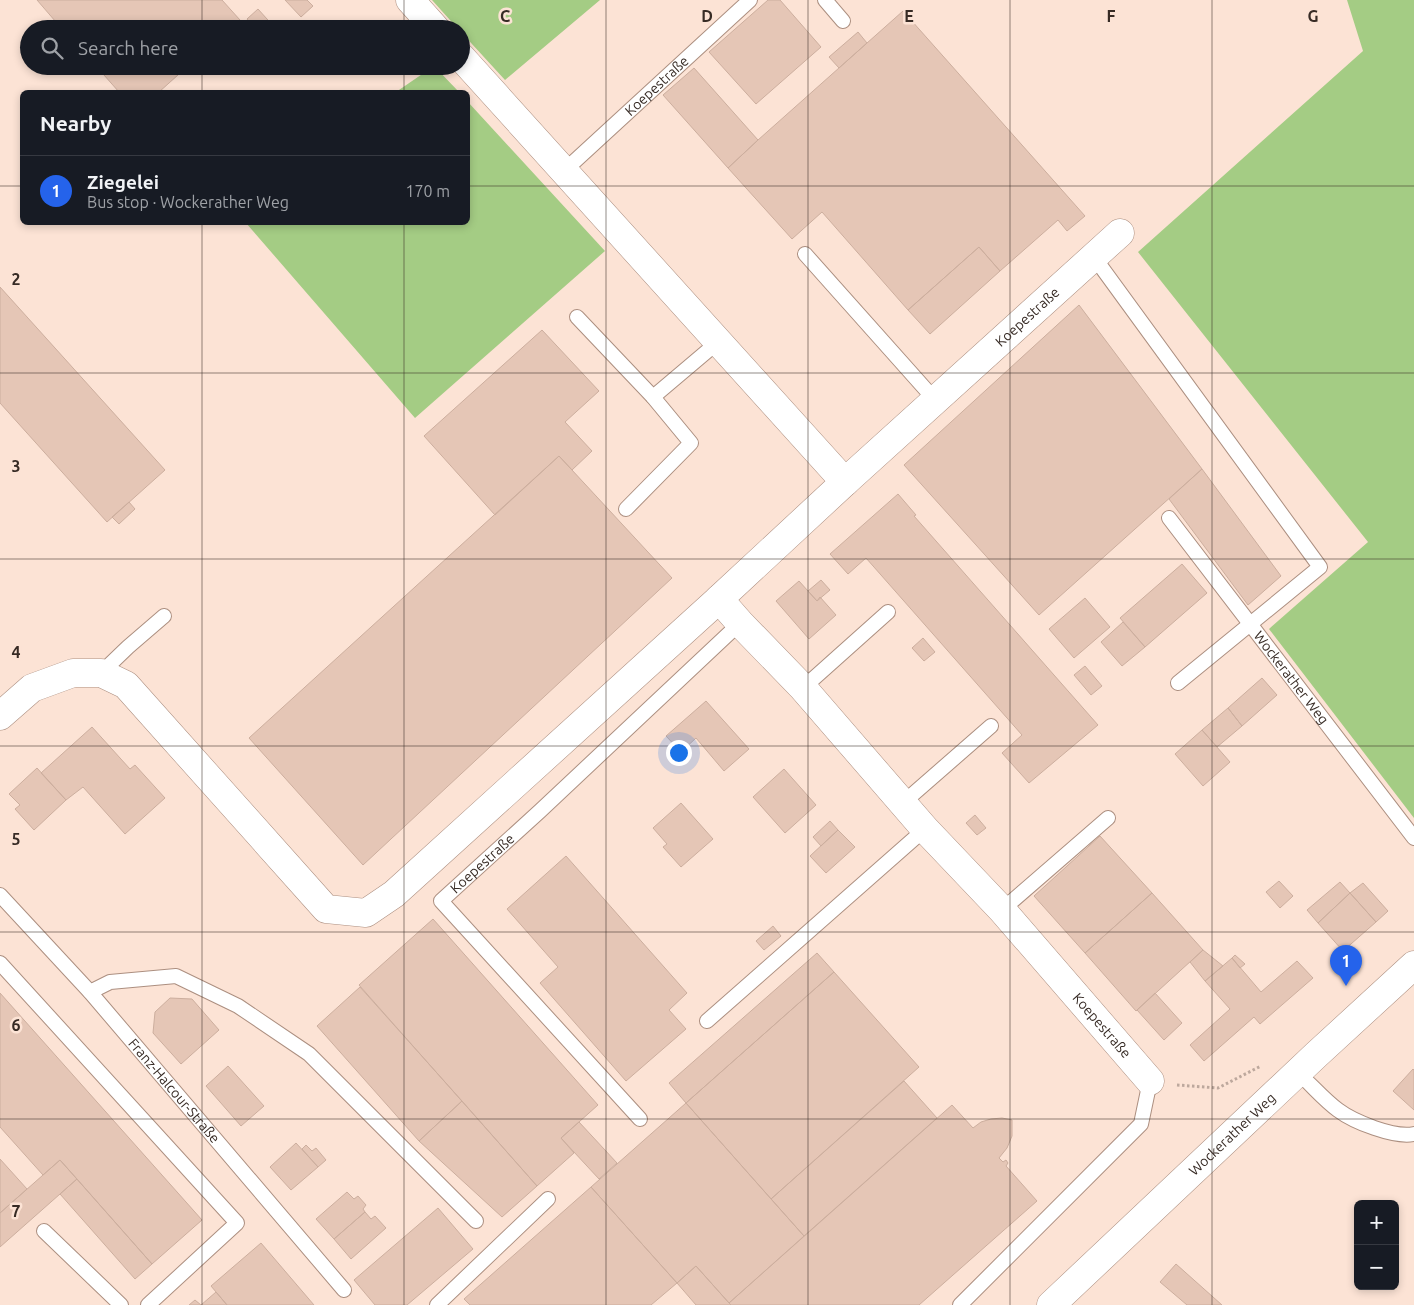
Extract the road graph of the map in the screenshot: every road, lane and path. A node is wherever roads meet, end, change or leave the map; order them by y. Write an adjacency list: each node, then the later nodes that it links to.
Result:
1 (410, 0): 4 (street)
2 (750, 0): 7 (lane, Koepestraße)
3 (825, 0): 5 (lane)
4 (428, 20)
5 (843, 21)
6 (470, 67): 7 (street)
7 (564, 170): 12 (street)
8 (1120, 233): 10 (street, Koepestraße)
9 (806, 254): 14 (lane)
10 (1094, 257): 14 (street, Koepestraße); 22 (lane)
11 (577, 317): 13 (lane)
12 (718, 342): 13 (lane); 15 (street)
13 (653, 397): 16 (lane)
14 (936, 401): 15 (street, Koepestraße)
15 (845, 482): 18 (street, Koepestraße)
16 (626, 509)
17 (1169, 518): 22 (lane, Wockerather Weg)
18 (719, 599): 21 (street, Koepestraße); 23 (street)
19 (888, 612): 25 (lane)
20 (164, 616): 23 (lane)
21 (740, 623): 25 (street, Koepestraße); 41 (lane, Koepestraße)
22 (1251, 625): 24 (lane); 31 (lane, Wockerather Weg)
23 (101, 673): 26 (street)
24 (1178, 683)
25 (804, 688): 28 (street, Koepestraße)
26 (0, 716)
27 (991, 726): 28 (lane)
28 (904, 802): 30 (street, Koepestraße)
29 (1108, 818): 33 (lane)
30 (925, 828): 33 (street, Koepestraße); 37 (lane)
31 (1414, 838)
32 (0, 895): 36 (lane, Franz-Halcour-Straße)
33 (1002, 910): 40 (street, Koepestraße)
34 (0, 963): 48 (lane)
35 (1411, 975): 39 (street, Wockerather Weg)
36 (90, 992): 44 (lane); 46 (lane, Franz-Halcour-Straße)
37 (707, 1021)
38 (1268, 1061): 40 (path)
39 (1298, 1073): 42 (lane); 51 (street, Wockerather Weg)
40 (1150, 1081): 50 (lane)
41 (640, 1119)
42 (1414, 1134)
43 (548, 1199): 49 (lane)
44 (476, 1221)
45 (44, 1232): 47 (lane)
46 (344, 1290)
47 (121, 1305)
48 (148, 1305)
49 (436, 1305)
50 (960, 1305)
51 (1051, 1305)

